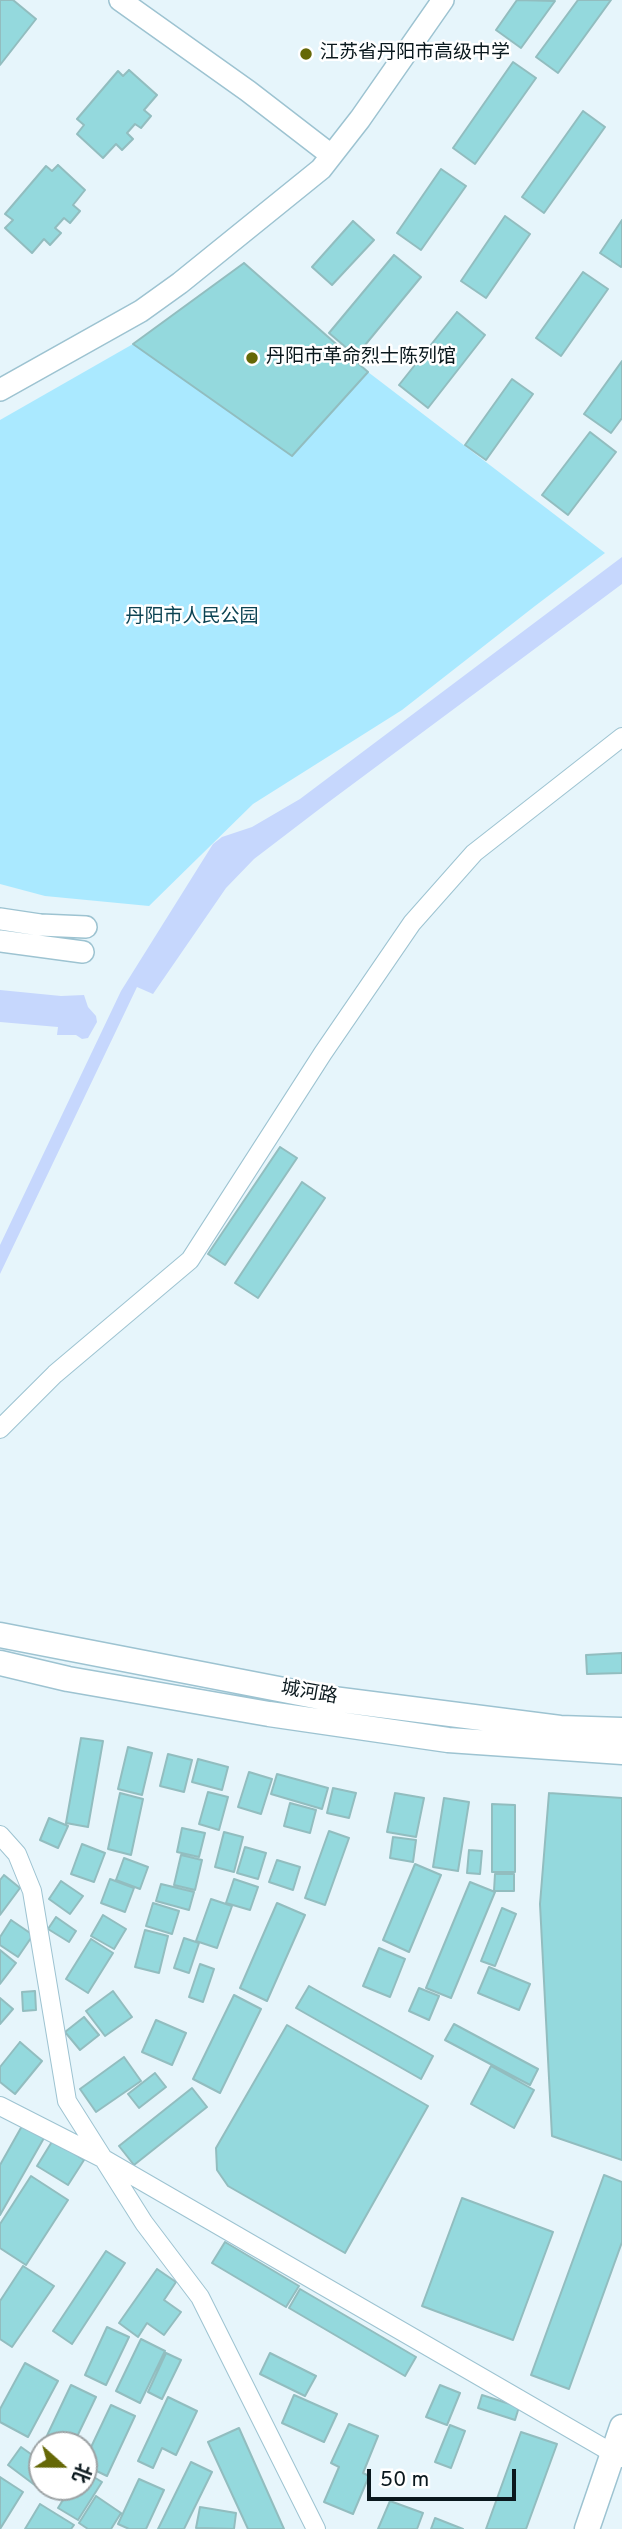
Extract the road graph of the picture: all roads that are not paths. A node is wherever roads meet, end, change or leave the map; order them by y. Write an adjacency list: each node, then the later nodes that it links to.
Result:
1 (120, 0): 3 (street)
2 (443, 0): 3 (street)
3 (331, 155): 4 (street)
4 (0, 390)
5 (622, 737): 10 (street)
6 (0, 919): 7 (street)
7 (86, 927)
8 (0, 941): 9 (street)
9 (83, 952)
10 (0, 1429)
11 (2, 1641): 13 (main road, 城河路)
12 (0, 1663): 14 (main road, 城河路)
13 (622, 1730)
14 (622, 1752)
15 (0, 1835): 17 (street)
16 (0, 2106): 17 (street)
17 (104, 2159): 19 (street); 20 (street)
18 (622, 2427): 19 (main road)
19 (617, 2455): 21 (main road)
20 (316, 2529)
21 (587, 2529)

